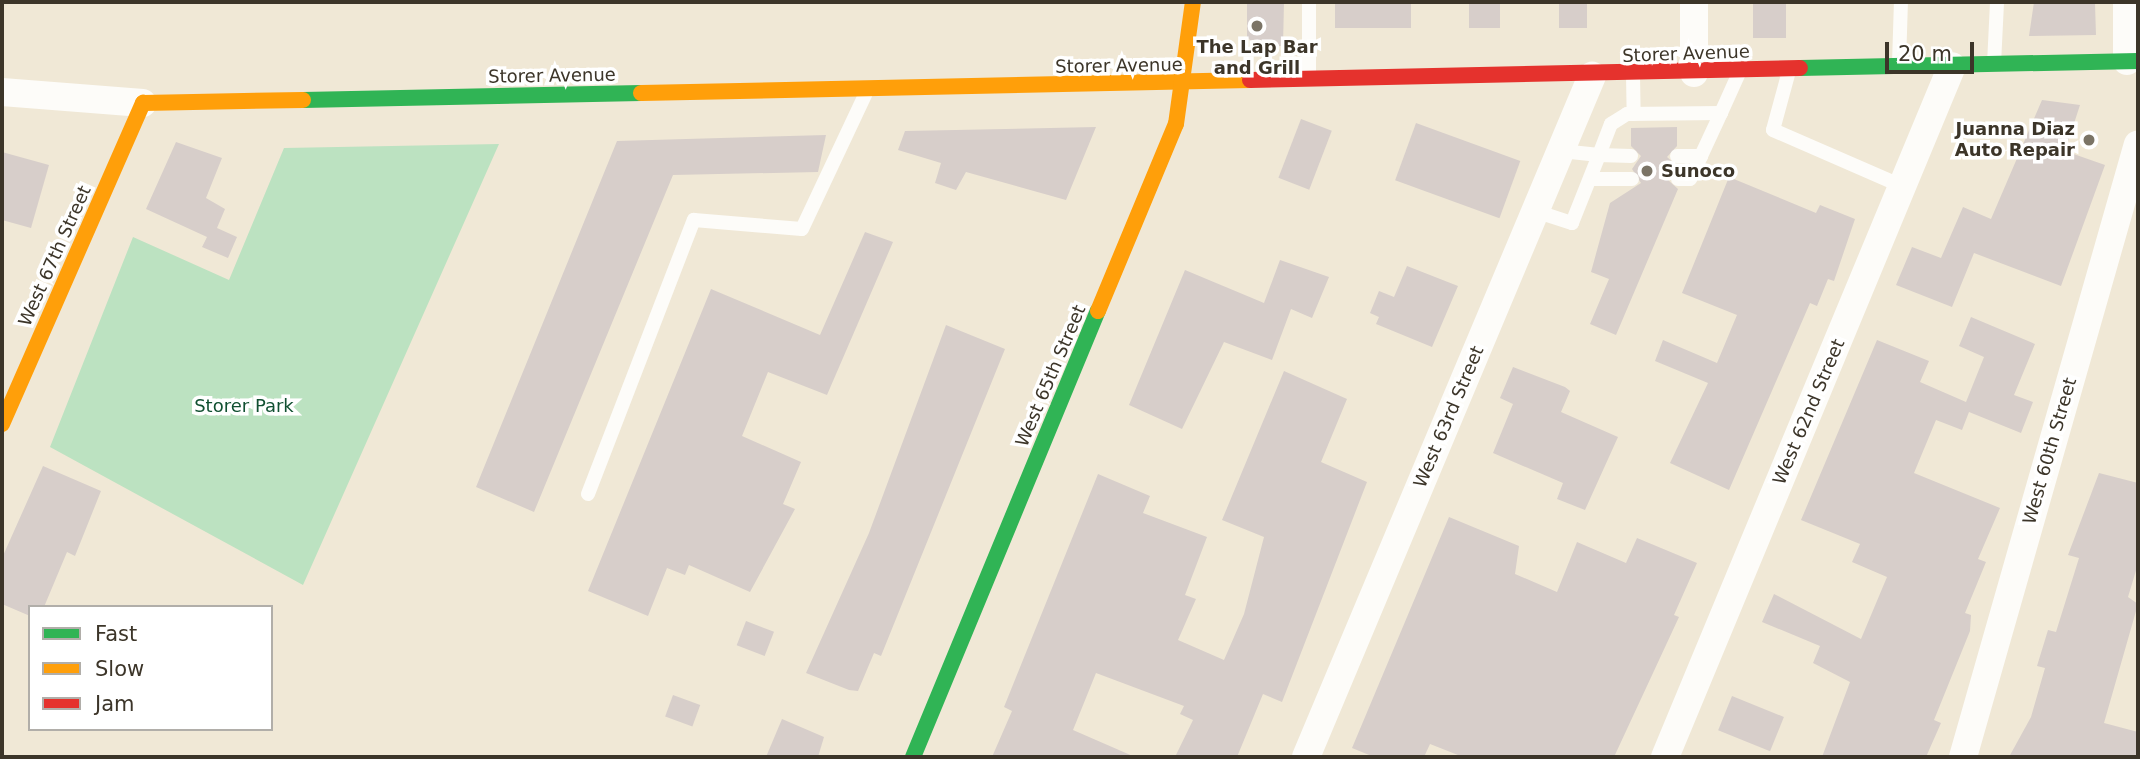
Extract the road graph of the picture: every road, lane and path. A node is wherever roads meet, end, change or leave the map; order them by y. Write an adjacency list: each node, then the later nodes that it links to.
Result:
1 (1193, 2): 17 (street, West 65th Street)
2 (1308, 2): 16 (lane)
3 (1694, 2): 13 (street)
4 (1901, 2): 8 (lane)
5 (1997, 2): 9 (lane)
6 (2127, 2): 7 (street)
7 (2132, 61): 9 (street, Storer Avenue)
8 (1899, 65): 10 (street, Storer Avenue); 11 (street, Storer Avenue)
9 (1993, 65): 10 (street, Storer Avenue)
10 (1952, 66): 32 (street, West 62nd Street)
11 (1790, 69): 12 (street, Storer Avenue); 32 (lane)
12 (1740, 71): 13 (street, Storer Avenue); 21 (lane)
13 (1694, 73): 14 (street, Storer Avenue)
14 (1633, 75): 15 (street, Storer Avenue); 22 (lane)
15 (1592, 76): 16 (street, Storer Avenue); 24 (street, West 63rd Street)
16 (1310, 81): 17 (street, Storer Avenue)
17 (1186, 84): 18 (street, Storer Avenue); 36 (street, West 65th Street)
18 (867, 90): 20 (street, Storer Avenue); 35 (lane)
19 (2, 92): 20 (street)
20 (143, 103): 34 (street, West 67th Street)
21 (1721, 113): 22 (lane); 28 (lane)
22 (1634, 114): 25 (lane)
23 (2138, 144): 39 (street, West 60th Street)
24 (1561, 151): 25 (lane); 33 (street, West 63rd Street)
25 (1599, 155): 26 (lane); 29 (lane)
26 (1631, 156)
27 (1677, 156): 28 (lane)
28 (1700, 156): 31 (lane)
29 (1590, 179): 30 (lane); 33 (lane)
30 (1632, 179)
31 (1678, 179)
32 (1902, 186): 38 (street, West 62nd Street)
33 (1535, 211): 37 (street, West 63rd Street)
34 (2, 424)
35 (588, 494)
36 (913, 757)
37 (1306, 757)
38 (1665, 757)
39 (1963, 757)

